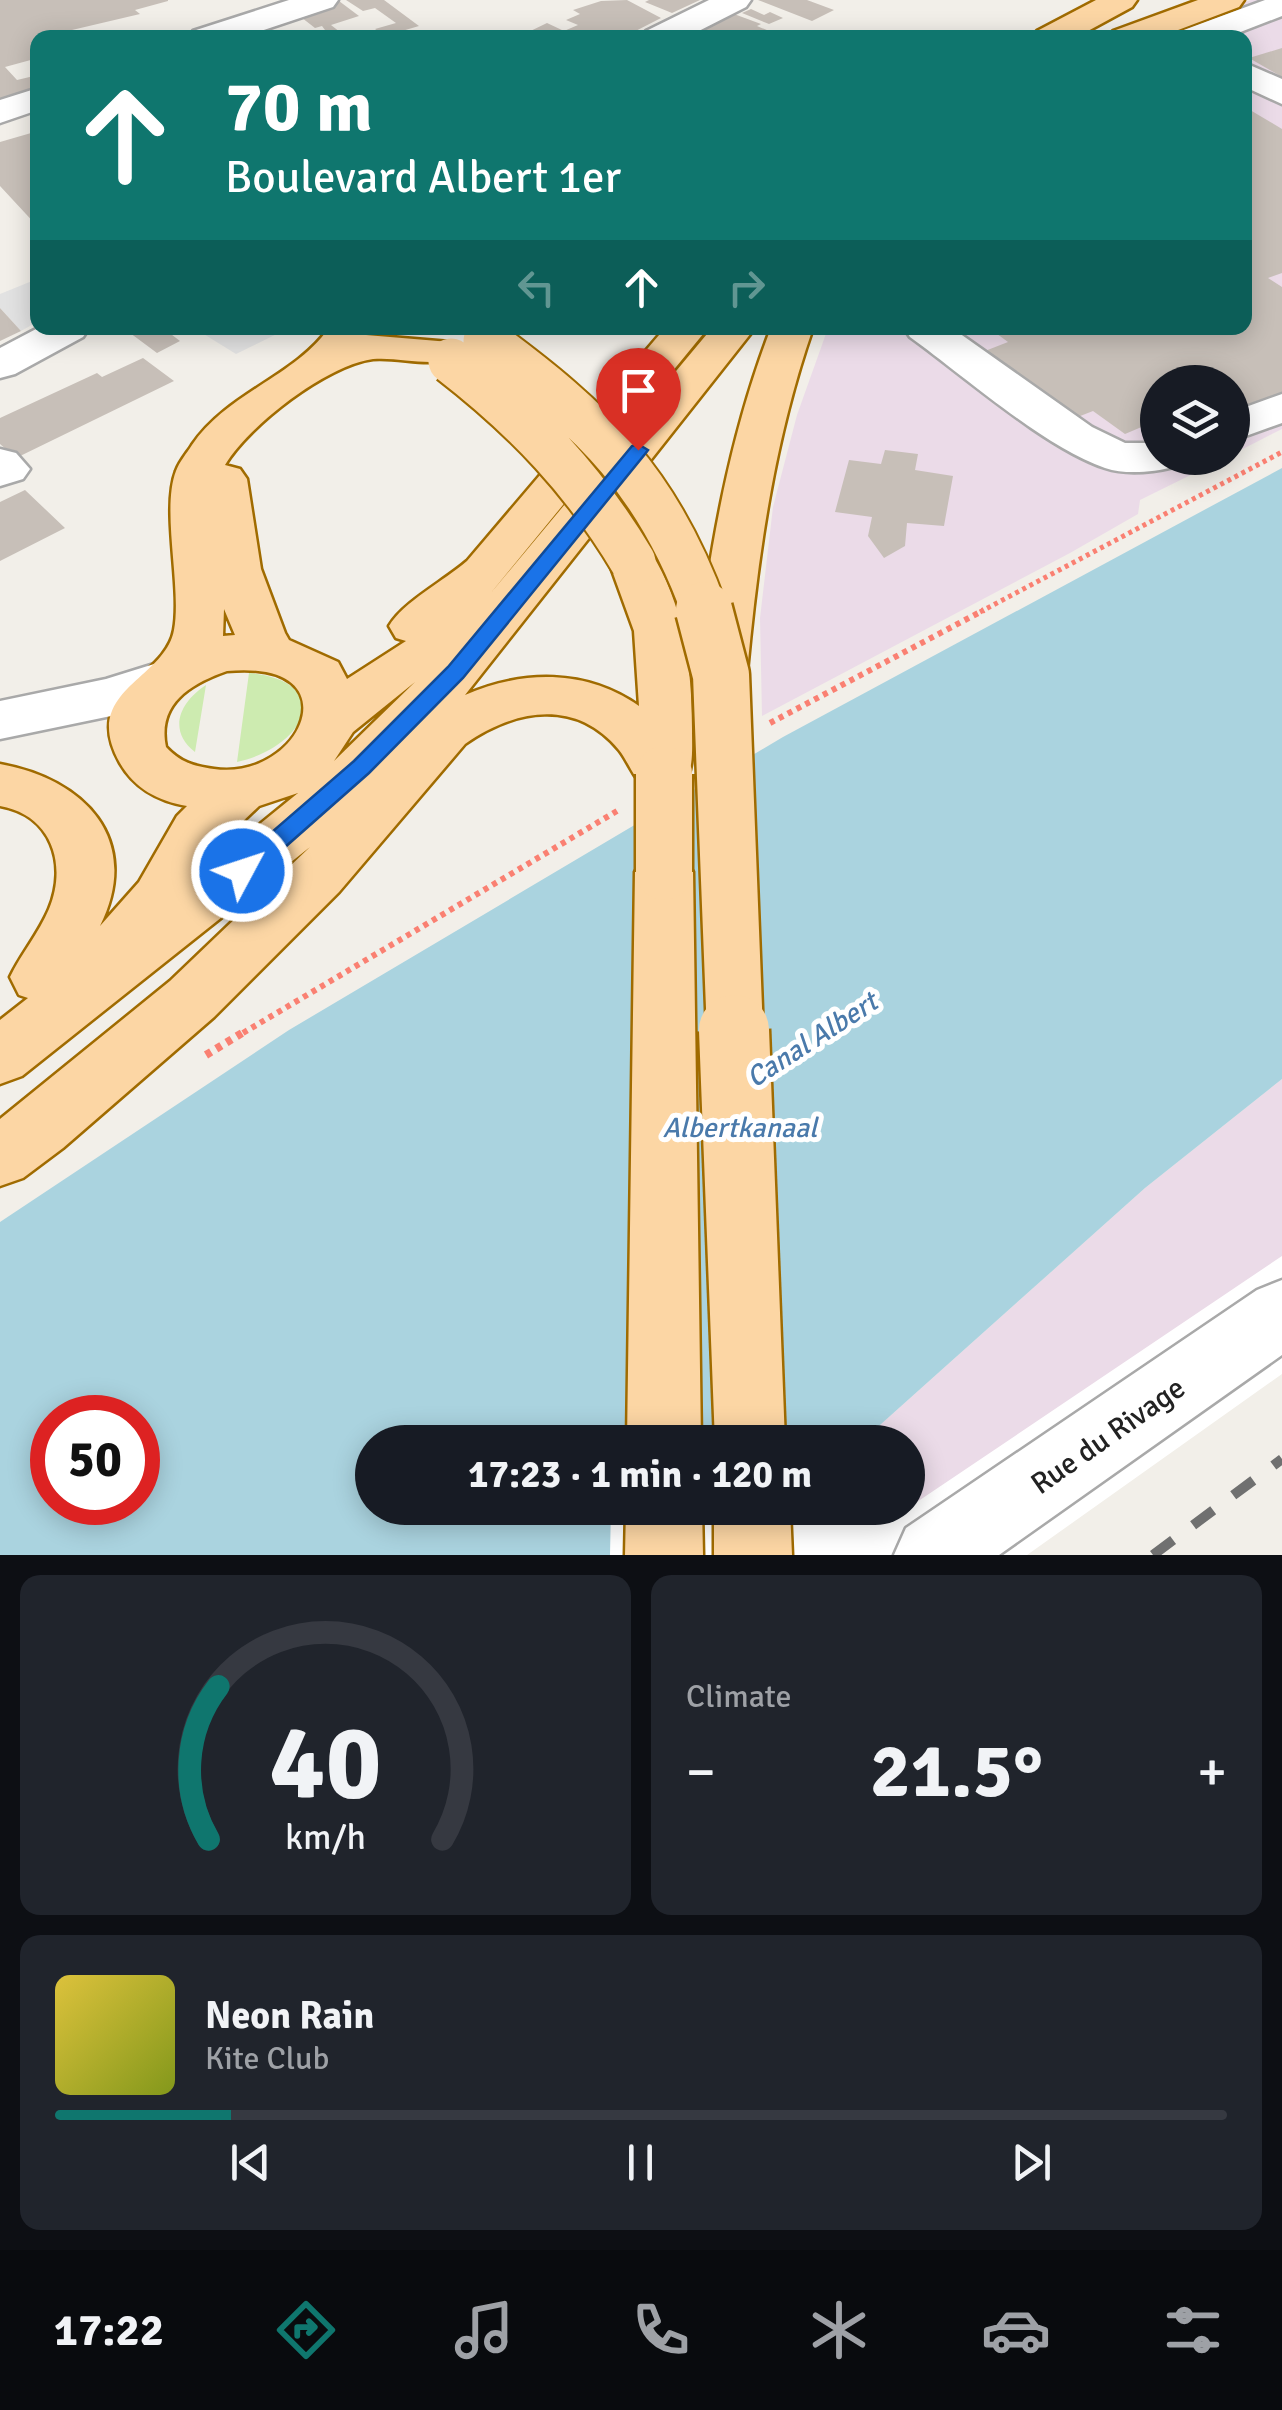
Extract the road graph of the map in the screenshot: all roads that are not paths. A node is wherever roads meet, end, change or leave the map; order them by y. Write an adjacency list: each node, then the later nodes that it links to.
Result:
1 (322, 0): 8 (street)
2 (735, 0): 9 (street)
3 (1162, 0): 11 (main road)
4 (1228, 0): 12 (main road)
5 (1116, 2): 10 (main road)
6 (1282, 5): 13 (street)
7 (1282, 26): 14 (street)
8 (230, 30)
9 (674, 30)
10 (1064, 30)
11 (1104, 30)
12 (1147, 30)
13 (1215, 30)
14 (1252, 37)
15 (1252, 77): 16 (street)
16 (1282, 93)
17 (30, 101): 18 (street)
18 (0, 112)
19 (55, 335): 27 (street)
20 (421, 335): 26 (main road)
21 (681, 335): 35 (main road)
22 (728, 335): 34 (main road)
23 (790, 335): 37 (main road)
24 (935, 335): 31 (street)
25 (341, 340): 26 (main road); 30 (main road)
26 (459, 345): 37 (main road, bridge); 42 (main road, bridge)
27 (0, 365)
28 (1282, 408): 29 (street)
29 (1250, 421)
30 (239, 422): 35 (main road); 36 (main road)
31 (1140, 457)
32 (0, 463): 33 (street)
33 (0, 472)
34 (512, 603): 38 (main road); 45 (main road)
35 (288, 658): 36 (main road); 38 (main road)
36 (178, 671): 39 (street); 41 (main road)
37 (721, 674): 50 (main road, bridge)
38 (333, 719): 44 (main road)
39 (0, 720)
40 (0, 744): 41 (street)
41 (156, 765): 44 (main road); 45 (main road)
42 (664, 774): 47 (main road); 49 (main road, bridge)
43 (0, 785): 45 (main road)
44 (242, 789): 45 (main road)
45 (36, 995): 46 (main road)
46 (0, 1057)
47 (0, 1157)
48 (1282, 1314): 55 (street, Rue du Rivage)
49 (664, 1425)
50 (749, 1425)
51 (664, 1525): 53 (main road)
52 (752, 1525): 54 (main road)
53 (664, 1555)
54 (753, 1555)
55 (933, 1555)

